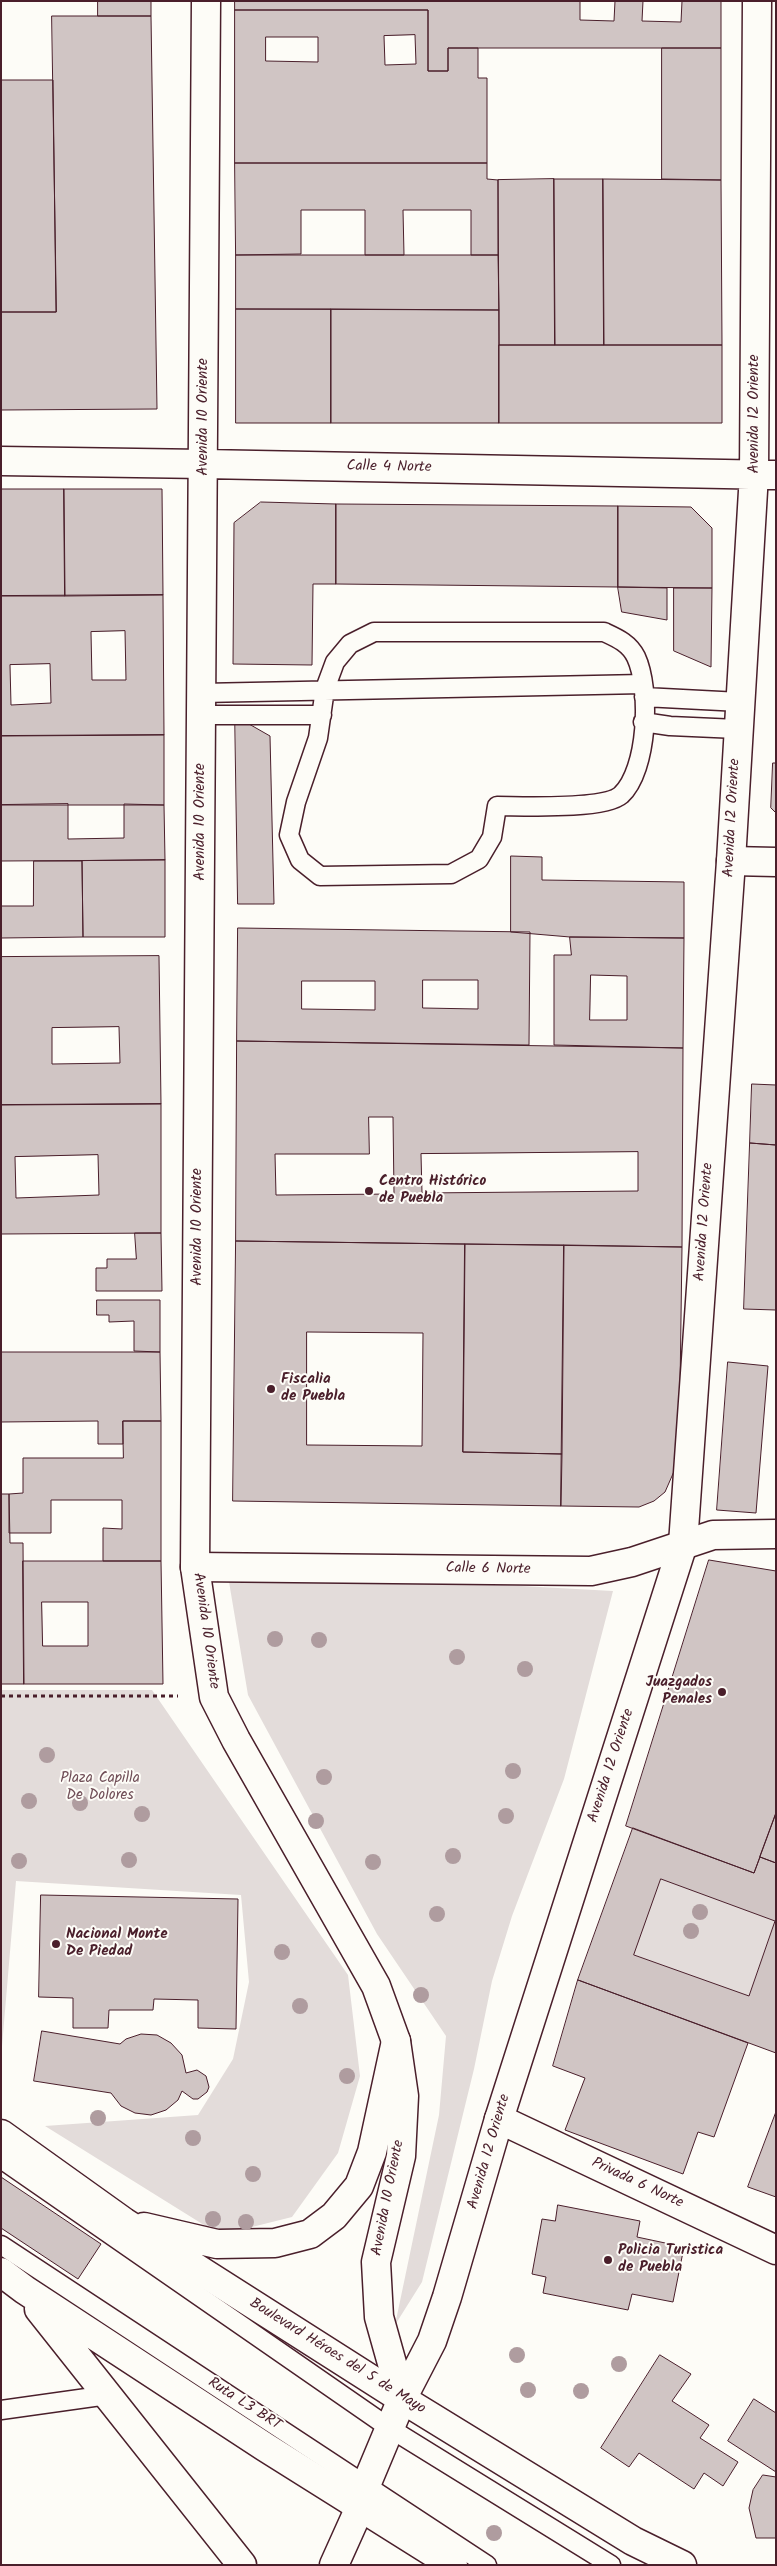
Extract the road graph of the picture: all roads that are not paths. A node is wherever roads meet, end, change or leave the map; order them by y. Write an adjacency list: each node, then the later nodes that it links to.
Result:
1 (206, 1): 4 (main road, Avenida 10 Oriente)
2 (757, 1): 5 (main road, Avenida 12 Oriente)
3 (1, 461): 4 (main road, Calle 4 Norte)
4 (204, 464): 5 (main road, Calle 4 Norte); 8 (main road, Avenida 10 Oriente)
5 (765, 475): 10 (main road, Avenida 12 Oriente)
6 (325, 689): 7 (lane); 7 (lane); 8 (lane); 9 (lane)
7 (644, 690): 10 (lane); 11 (lane)
8 (202, 704): 9 (lane); 16 (main road, Avenida 10 Oriente)
9 (322, 715): 11 (lane)
10 (739, 715): 11 (lane); 12 (main road, Avenida 12 Oriente)
11 (643, 722)
12 (731, 861): 13 (main road); 15 (main road, Avenida 12 Oriente)
13 (776, 862)
14 (776, 1534): 15 (main road, Calle 6 Norte)
15 (683, 1544): 16 (main road, Calle 6 Norte); 18 (main road, Avenida 12 Oriente)
16 (195, 1567): 17 (main road, Avenida 10 Oriente)
17 (396, 2041): 21 (main road); 27 (main road, Avenida 10 Oriente)
18 (499, 2118): 23 (main road, Privada 6 Norte); 27 (main road, Avenida 12 Oriente)
19 (1, 2134): 21 (main road, Boulevard Héroes del 5 de Mayo)
20 (1, 2159): 29 (lane)
21 (124, 2222): 27 (main road, Boulevard Héroes del 5 de Mayo)
22 (1, 2245): 30 (lane, Ruta L3 BRT)
23 (776, 2250)
24 (1, 2272): 25 (main road)
25 (24, 2290): 26 (main road); 30 (main road)
26 (108, 2395): 28 (lane); 31 (main road)
27 (402, 2399): 29 (main road, Avenida 12 Oriente); 36 (main road, Boulevard Héroes del 5 de Mayo)
28 (1, 2410)
29 (391, 2429): 30 (main road, Avenida 12 Oriente); 35 (lane)
30 (364, 2495): 32 (main road, Avenida 12 Oriente); 33 (main road); 34 (lane, Ruta L3 BRT)
31 (242, 2565)
32 (334, 2565)
33 (453, 2565)
34 (486, 2565)
35 (611, 2565)
36 (682, 2565)

